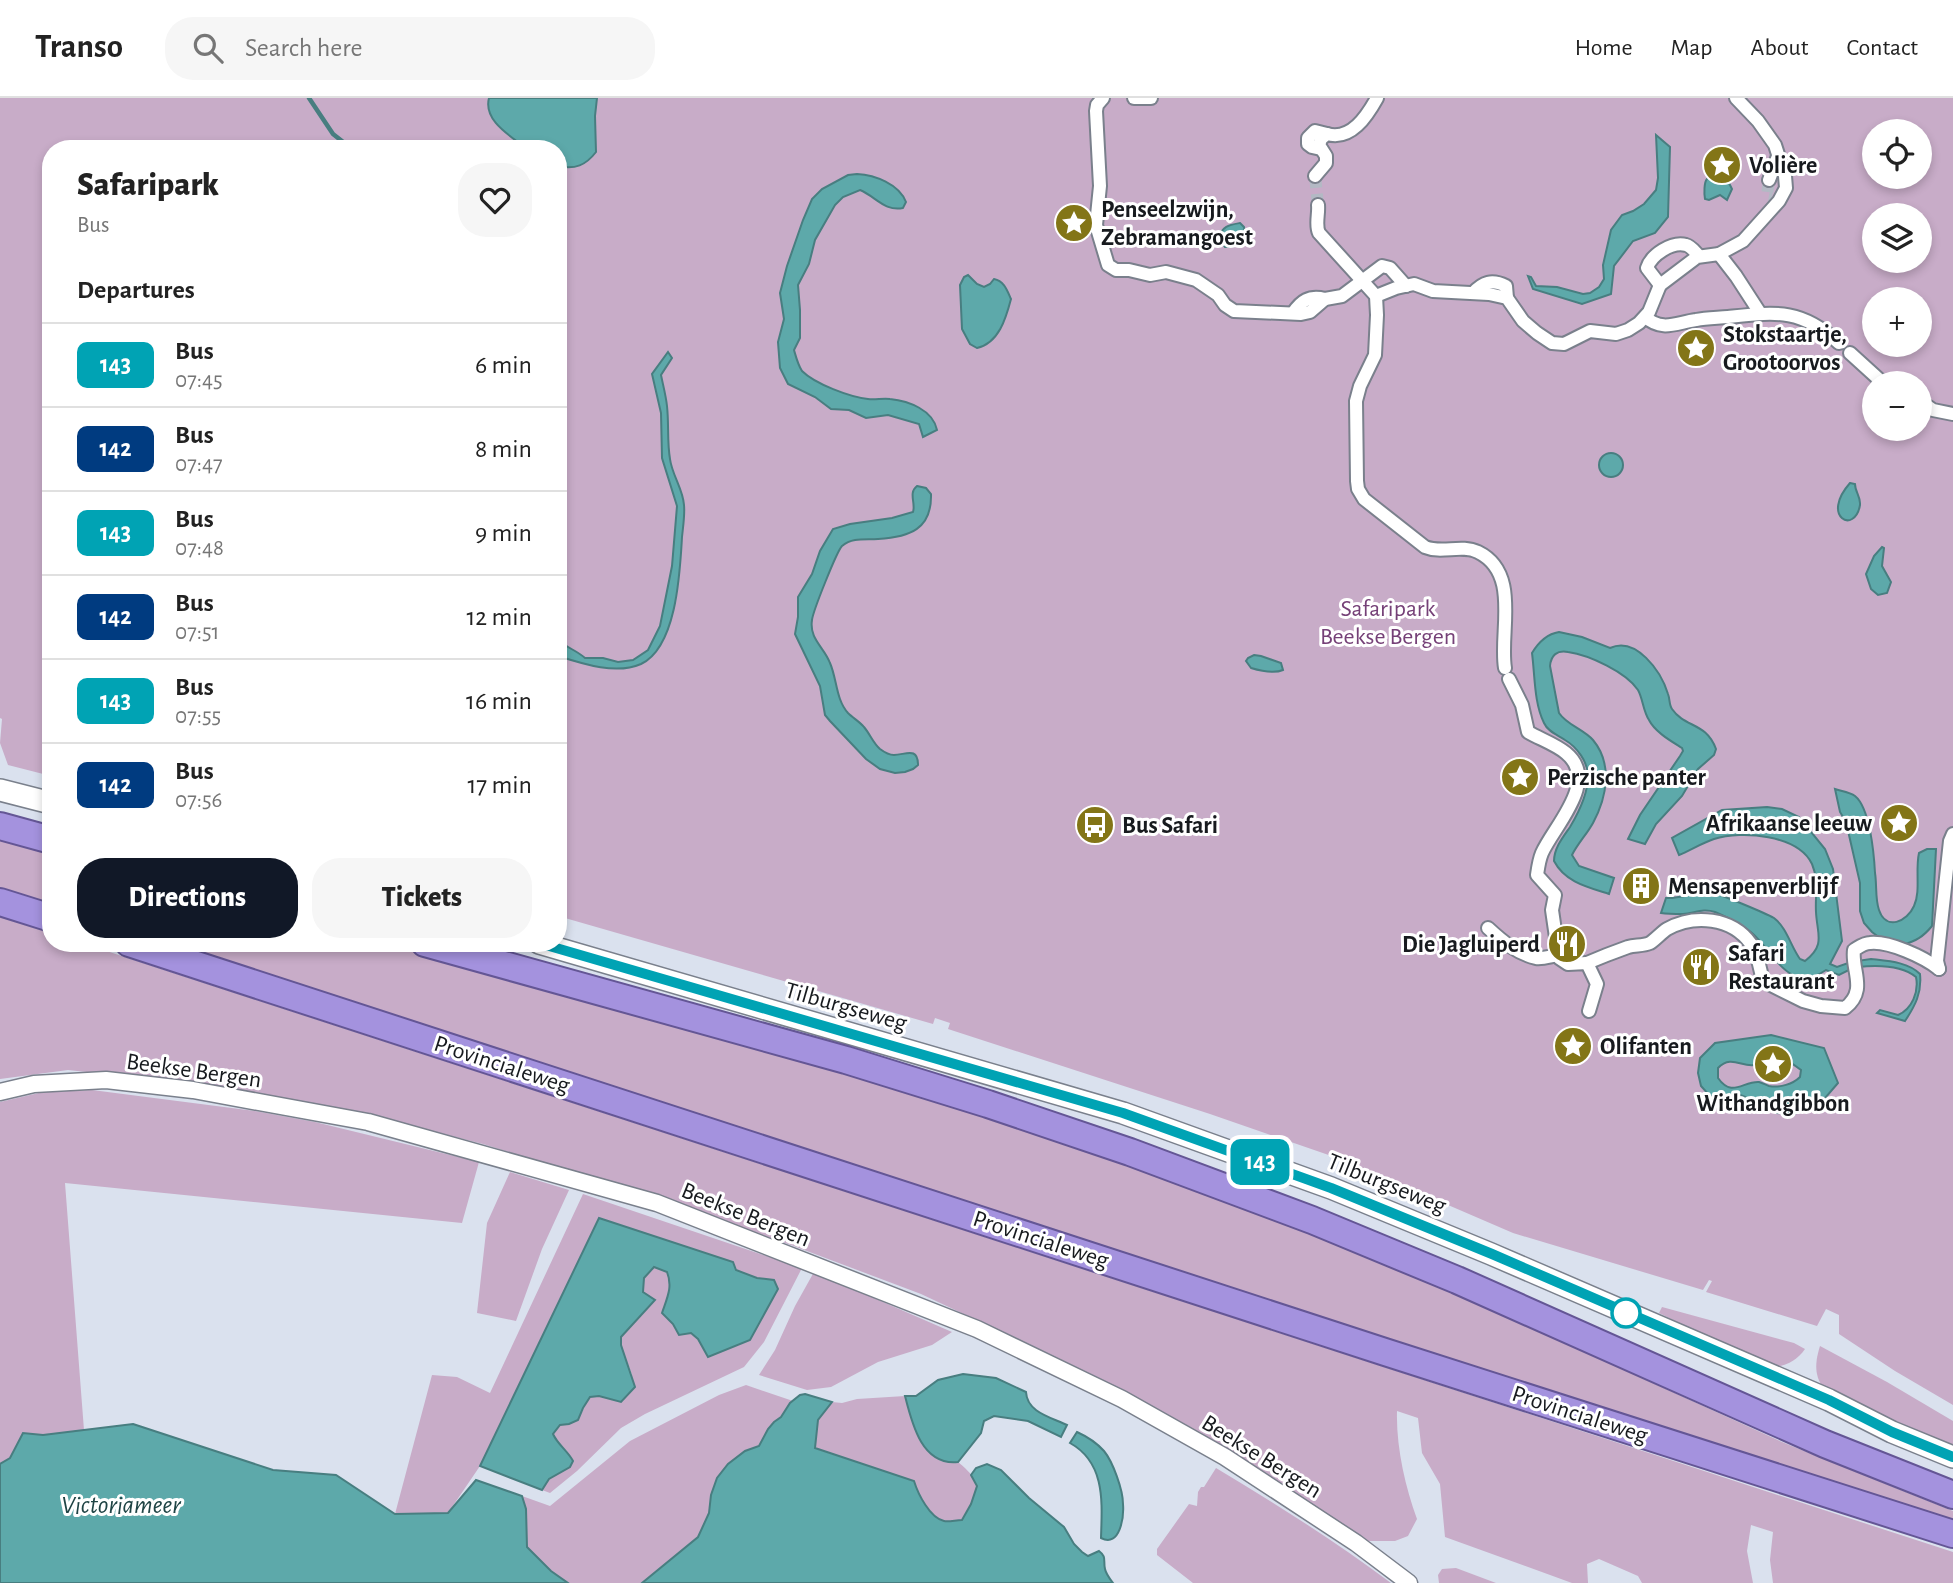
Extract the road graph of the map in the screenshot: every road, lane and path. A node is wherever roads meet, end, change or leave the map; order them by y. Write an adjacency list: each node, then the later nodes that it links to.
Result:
1 (1103, 98): 12 (street)
2 (1134, 98): 3 (street)
3 (1151, 98)
4 (1377, 98): 7 (street)
5 (1736, 98): 6 (street)
6 (1778, 156): 8 (street); 10 (street)
7 (1315, 176)
8 (1769, 180)
9 (1318, 205): 12 (street)
10 (1719, 254): 11 (street); 16 (street)
11 (1699, 256): 13 (street); 13 (street)
12 (1363, 281): 14 (street); 15 (street)
13 (1660, 285): 17 (street)
14 (1406, 286): 15 (street); 17 (street)
15 (1376, 296): 34 (street)
16 (1760, 313): 17 (street); 18 (street)
17 (1645, 317)
18 (1839, 343)
19 (1850, 353): 20 (street)
20 (1870, 371)
21 (1932, 409): 22 (street)
22 (1953, 414)
23 (0, 790): 24 (street)
24 (42, 801)
25 (0, 826): 27 (highway)
26 (1953, 834): 35 (street)
27 (42, 838)
28 (0, 902): 29 (highway)
29 (42, 915)
30 (1488, 928): 34 (street)
31 (567, 951): 38 (street, Tilburgseweg)
32 (157, 952): 40 (highway, Provincialeweg)
33 (457, 952): 39 (highway)
34 (1558, 955): 35 (street)
35 (1587, 963): 36 (street)
36 (1590, 1011)
37 (0, 1092): 41 (street, Beekse Bergen)
38 (1953, 1457)
39 (1953, 1495)
40 (1953, 1534)
41 (1409, 1583)

